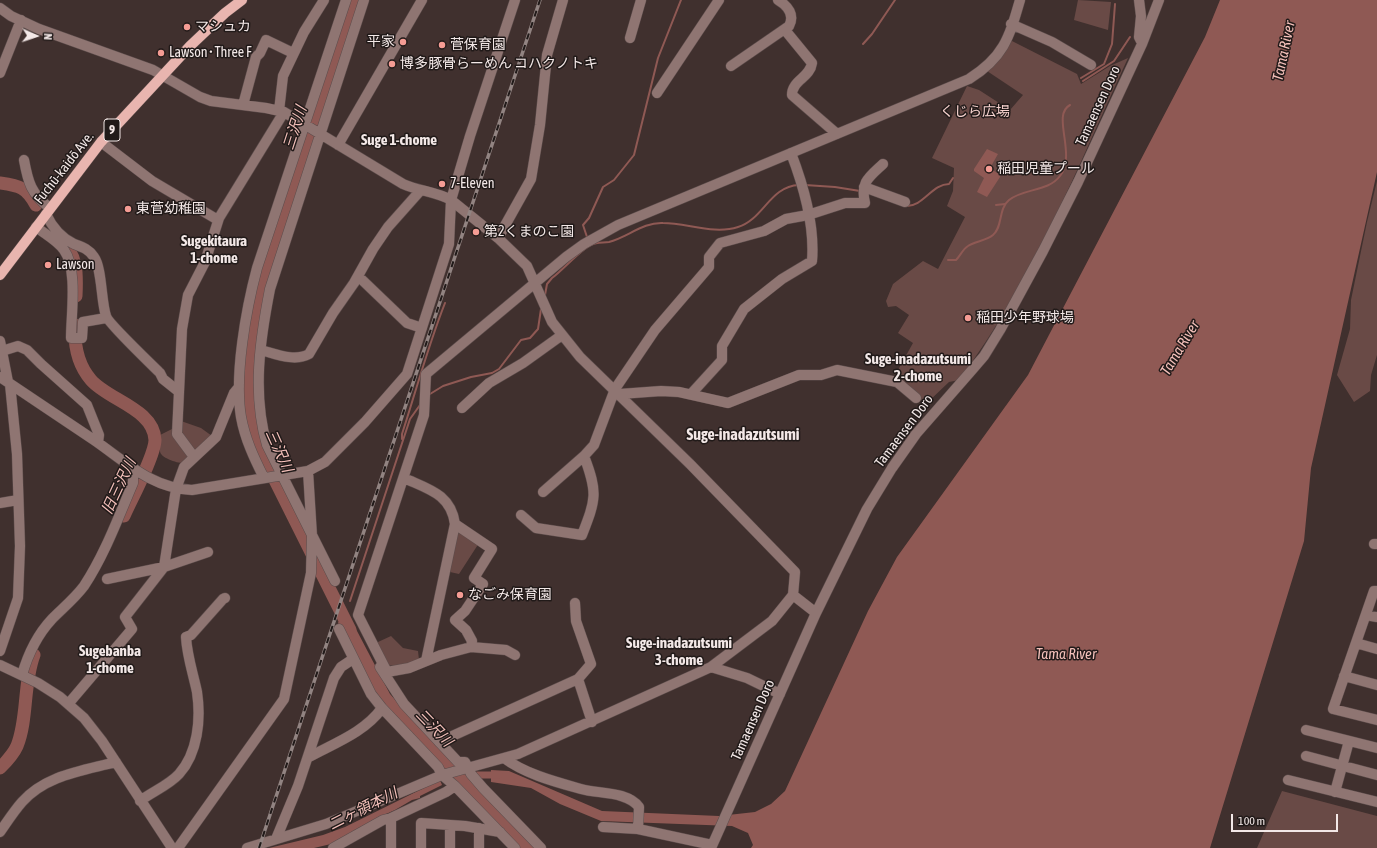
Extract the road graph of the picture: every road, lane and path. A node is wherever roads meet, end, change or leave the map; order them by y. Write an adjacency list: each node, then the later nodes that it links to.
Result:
1 (242, 0): 24 (main road, Fuchū-kaidō Ave. / 9)
2 (324, 0): 20 (street)
3 (346, 0): 28 (street)
4 (364, 0): 29 (street)
5 (422, 0): 32 (street)
6 (515, 0): 38 (street)
7 (563, 0): 44 (street)
8 (641, 0): 18 (street)
9 (719, 0): 25 (street)
10 (778, 0): 17 (street)
11 (1020, 0): 16 (street)
12 (1139, 0): 19 (street)
13 (1159, 0): 19 (street, Tamaensen Doro)
14 (0, 8): 15 (street)
15 (21, 20): 23 (street); 24 (street)
16 (1011, 24): 21 (street); 30 (street)
17 (786, 30): 22 (street); 30 (street)
18 (630, 38)
19 (1142, 44): 83 (street, Tamaensen Doro)
20 (292, 53): 26 (street); 27 (street)
21 (1091, 65)
22 (730, 66)
23 (0, 73)
24 (163, 76): 26 (street); 31 (main road, Fuchū-kaidō Ave. / 9)
25 (657, 93)
26 (243, 105): 27 (street)
27 (281, 111): 28 (street); 42 (street)
28 (304, 125): 29 (street); 54 (street)
29 (320, 134): 32 (street); 52 (street)
30 (837, 134): 33 (street)
31 (101, 142): 40 (main road, Fuchū-kaidō Ave. / 9); 42 (street)
32 (338, 145): 36 (street)
33 (791, 153): 41 (street); 47 (street)
34 (24, 160): 40 (street)
35 (883, 164): 37 (street)
36 (420, 191): 38 (street); 46 (street)
37 (863, 191): 39 (street); 41 (street)
38 (452, 200): 44 (street); 49 (street)
39 (905, 202)
40 (48, 211): 43 (main road, Fuchū-kaidō Ave. / 9); 48 (street)
41 (808, 215): 56 (street); 57 (street)
42 (218, 220): 55 (street)
43 (36, 227): 45 (main road, Fuchū-kaidō Ave. / 9); 48 (street)
44 (498, 238): 47 (street)
45 (0, 275)
46 (358, 276): 49 (street); 52 (street)
47 (535, 281): 50 (street); 67 (street)
48 (106, 318): 55 (street)
49 (422, 328): 63 (street)
50 (562, 335): 56 (street); 59 (street)
51 (1, 346): 53 (street); 60 (street)
52 (261, 350): 65 (street)
53 (6, 381): 60 (street); 70 (street)
54 (239, 387): 62 (street); 66 (street)
55 (178, 391): 62 (street)
56 (617, 391): 57 (street); 61 (street); 80 (street)
57 (691, 394): 58 (street)
58 (916, 398)
59 (462, 408)
60 (98, 442): 64 (street)
61 (584, 456): 69 (street); 72 (street)
62 (194, 457): 68 (street)
63 (308, 471): 65 (street); 74 (street)
64 (139, 473): 68 (street); 98 (street)
65 (281, 475): 66 (street); 74 (street)
66 (264, 478): 68 (street)
67 (404, 478): 73 (street); 94 (street)
68 (176, 489): 76 (street)
69 (543, 492)
70 (18, 500): 71 (street); 91 (street)
71 (0, 503)
72 (521, 515)
73 (455, 524): 89 (street); 94 (street)
74 (312, 536): 78 (street); 133 (street)
75 (208, 552): 76 (street)
76 (164, 568): 77 (street); 102 (street)
77 (107, 579)
78 (335, 581)
79 (1377, 591): 84 (street)
80 (793, 594): 83 (street); 96 (street)
81 (225, 598): 121 (street)
82 (575, 603): 99 (street)
83 (816, 613): 101 (street, Tamaensen Doro)
84 (1366, 615): 85 (street); 88 (street)
85 (1377, 617)
86 (355, 621): 108 (street)
87 (339, 629): 93 (street)
88 (1356, 643): 90 (street); 97 (street)
89 (470, 647): 92 (street); 94 (street)
90 (1377, 649)
91 (0, 651)
92 (515, 655)
93 (353, 659): 103 (street); 111 (street)
94 (426, 662)
95 (0, 665): 98 (street)
96 (710, 667): 101 (street); 105 (street)
97 (1344, 676): 100 (street); 104 (street)
98 (26, 677): 102 (street)
99 (578, 679): 105 (street); 108 (street)
100 (1377, 685)
101 (780, 694): 131 (street, Tamaensen Doro)
102 (69, 703): 113 (street)
103 (382, 708): 111 (street); 116 (street)
104 (1377, 720)
105 (592, 722): 112 (street)
106 (1306, 730): 107 (street)
107 (1349, 741): 109 (street); 114 (street)
108 (439, 742): 115 (street)
109 (1377, 748)
110 (1306, 756): 114 (street)
111 (309, 757): 130 (street)
112 (504, 758): 115 (street); 127 (street)
113 (116, 762): 121 (street); 128 (street)
114 (1342, 766): 117 (street); 120 (street)
115 (465, 768): 116 (street); 141 (street)
116 (443, 774): 119 (street); 130 (street)
117 (1377, 775)
118 (1288, 780): 120 (street)
119 (455, 786): 123 (street); 129 (street)
120 (1335, 792): 122 (street)
121 (140, 800): 132 (street)
122 (1377, 802)
123 (391, 818): 135 (street); 136 (street)
124 (450, 826): 126 (street); 137 (street); 138 (street)
125 (603, 827): 127 (street)
126 (479, 828): 129 (street); 139 (street)
127 (638, 829): 131 (street)
128 (0, 832)
129 (500, 832): 140 (street)
130 (276, 840): 134 (street)
131 (709, 844)
132 (172, 848)
133 (178, 848)
134 (247, 848)
135 (333, 848)
136 (391, 848)
137 (421, 848)
138 (450, 848)
139 (479, 848)
140 (515, 848)
141 (541, 848)

